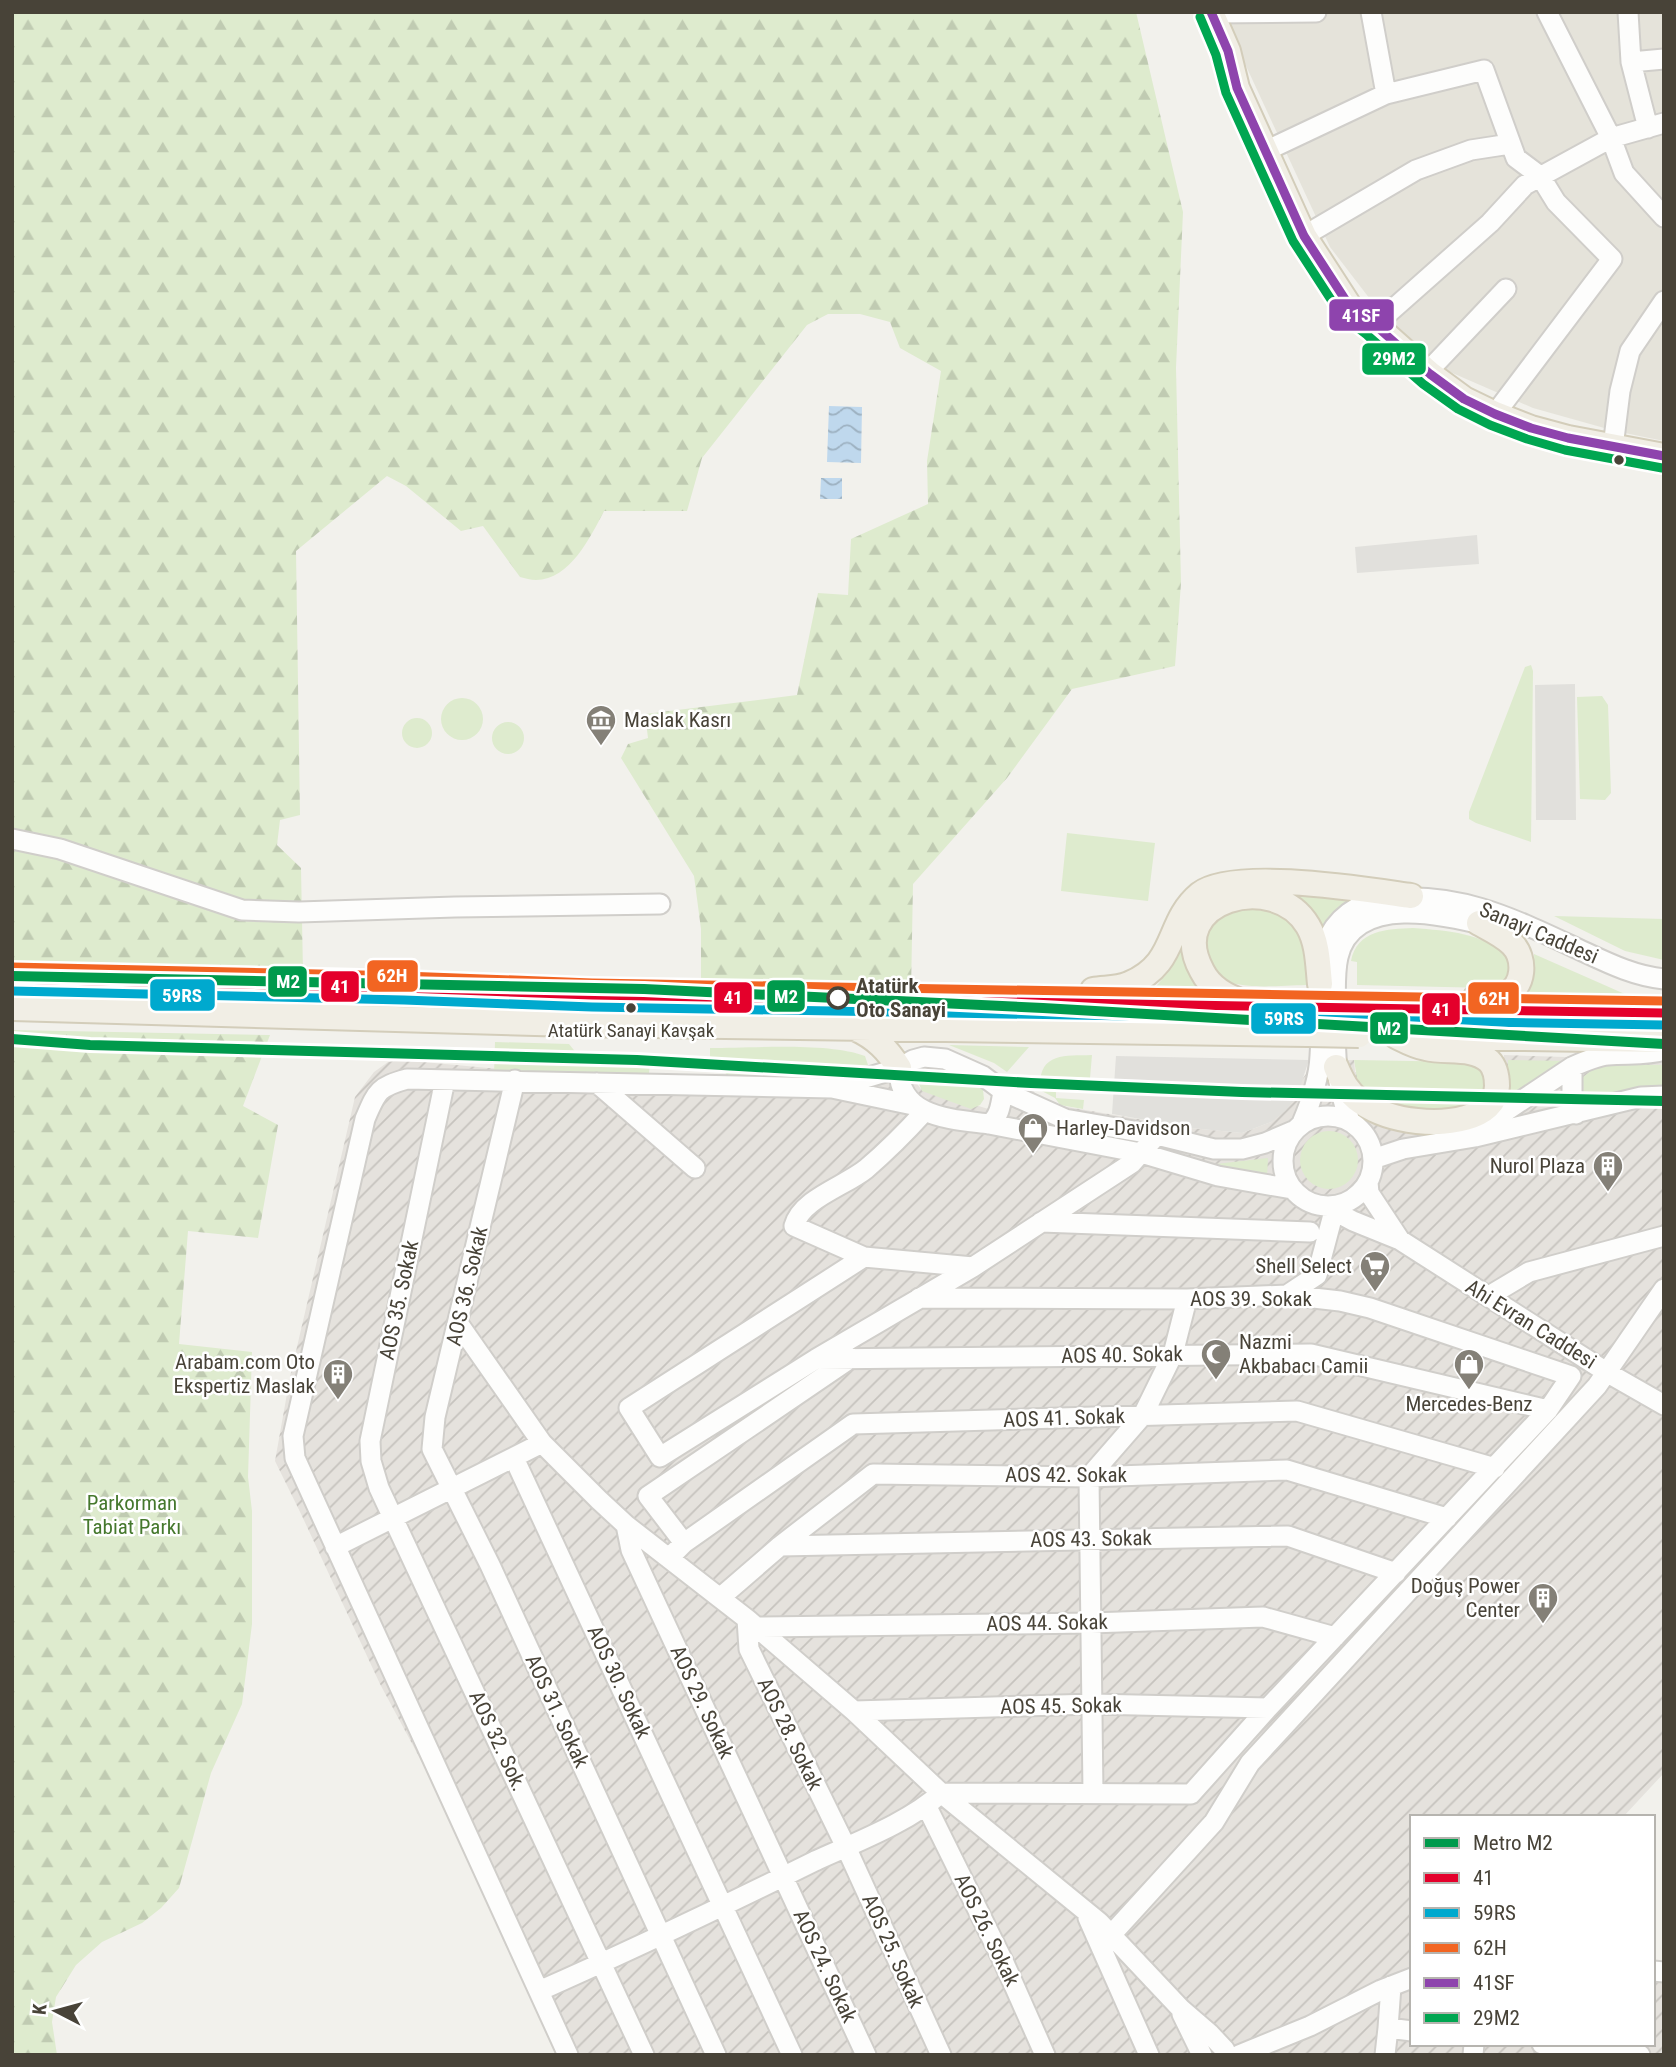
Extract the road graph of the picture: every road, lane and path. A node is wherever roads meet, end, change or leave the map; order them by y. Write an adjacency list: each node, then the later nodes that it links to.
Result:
1 (1211, 12): 2 (street); 7 (main road)
2 (1316, 12)
3 (1371, 12): 10 (street)
4 (1547, 12): 12 (street)
5 (1648, 12): 6 (street)
6 (1628, 14): 9 (street)
7 (1228, 51): 14 (main road); 17 (main road)
8 (1664, 59): 9 (street)
9 (1631, 62): 11 (street)
10 (1386, 94): 13 (street); 14 (street)
11 (1656, 126): 12 (street)
12 (1611, 138): 15 (street); 16 (street)
13 (1510, 144): 15 (street); 17 (street)
14 (1276, 146): 17 (main road)
15 (1540, 176): 20 (street); 22 (street)
16 (1664, 217)
17 (1309, 232): 20 (main road)
18 (1506, 289): 21 (street)
19 (1664, 301): 23 (street)
20 (1375, 325): 21 (main road)
21 (1430, 374): 22 (main road)
22 (1495, 414): 23 (main road)
23 (1613, 447): 24 (main road)
24 (1664, 456)
25 (12, 839): 27 (street)
26 (1412, 896): 30 (street, Sanayi Caddesi); 31 (street, Sanayi Caddesi); 34 (main road)
27 (660, 904)
28 (1479, 923): 32 (street, Sanayi Caddesi); 37 (main road); 46 (street, Sanayi Caddesi)
29 (12, 979): 33 (main road)
30 (1664, 979)
31 (1320, 984): 35 (main road); 57 (street, Sanayi Caddesi)
32 (1664, 991)
33 (494, 992): 34 (main road); 39 (main road)
34 (1058, 1002): 35 (main road)
35 (1265, 1006): 37 (main road, bridge)
36 (12, 1008): 39 (main road)
37 (1430, 1009): 38 (main road)
38 (1664, 1013)
39 (368, 1017): 40 (main road)
40 (854, 1028): 41 (main road, bridge); 45 (main road)
41 (1396, 1036): 42 (main road); 46 (main road)
42 (1664, 1041)
43 (1664, 1050): 44 (street)
44 (1572, 1067): 54 (street); 59 (street)
45 (899, 1068): 50 (street); 51 (street); 53 (street)
46 (1336, 1068): 55 (street, Sanayi Caddesi)
47 (445, 1080): 48 (street); 94 (street, AOS 35. Sokak); 100 (street)
48 (515, 1080): 49 (street); 80 (street, AOS 36. Sokak)
49 (597, 1083): 50 (street); 62 (street)
50 (832, 1088): 53 (street)
51 (1003, 1091): 56 (street); 58 (street)
52 (1664, 1096): 54 (street)
53 (919, 1108): 56 (street); 71 (street)
54 (1576, 1114): 59 (street)
55 (1350, 1121): 57 (street); 61 (street)
56 (989, 1124): 60 (street)
57 (1298, 1127): 58 (street); 64 (street)
58 (1157, 1135): 60 (street)
59 (1428, 1144): 61 (street)
60 (1141, 1153): 64 (street); 66 (street)
61 (1373, 1159): 63 (street)
62 (695, 1168)
63 (1368, 1182): 65 (street); 69 (street, Ahi Evran Caddesi)
64 (1295, 1193): 65 (street); 67 (street)
65 (1331, 1209): 69 (street, Ahi Evran Caddesi); 70 (street)
66 (1041, 1222): 67 (street); 72 (street)
67 (1310, 1232): 70 (street)
68 (1664, 1236): 76 (street)
69 (1400, 1240): 76 (street, Ahi Evran Caddesi)
70 (1321, 1255): 73 (street)
71 (864, 1257): 72 (street); 83 (street)
72 (973, 1267): 77 (street)
73 (1317, 1275): 75 (street); 79 (street)
74 (1664, 1289): 84 (street)
75 (1287, 1296): 78 (street, AOS 39. Sokak); 79 (street, AOS 39. Sokak)
76 (1489, 1296): 84 (street, Ahi Evran Caddesi)
77 (919, 1298): 78 (street, AOS 39. Sokak); 83 (street)
78 (1187, 1299): 81 (street)
79 (1340, 1301): 87 (street, AOS 39. Sokak)
80 (458, 1323): 89 (street); 93 (street, AOS 36. Sokak)
81 (1173, 1354): 82 (street, AOS 40. Sokak); 87 (street, AOS 40. Sokak); 88 (street)
82 (851, 1358): 83 (street, AOS 40. Sokak); 98 (street)
83 (816, 1359)
84 (1611, 1367): 85 (street, Ahi Evran Caddesi); 86 (street, Ahi Evran Caddesi); 118 (street)
85 (1664, 1393)
86 (1664, 1405)
87 (1548, 1410): 91 (street)
88 (1143, 1415): 91 (street, AOS 41. Sokak); 92 (street); 98 (street, AOS 41. Sokak)
89 (542, 1443): 90 (street); 96 (street)
90 (514, 1458): 93 (street); 115 (street, AOS 30. Sokak)
91 (1494, 1468): 95 (street)
92 (1088, 1477): 95 (street, AOS 42. Sokak); 97 (street); 99 (street, AOS 42. Sokak)
93 (453, 1488): 94 (street); 117 (street, AOS 31. Sokak)
94 (394, 1517): 100 (street); 119 (street, AOS 32. Sok.)
95 (1447, 1518): 102 (street)
96 (626, 1525): 101 (street); 114 (street, AOS 29. Sokak)
97 (1090, 1539): 99 (street, AOS 43. Sokak); 102 (street, AOS 43. Sokak); 105 (street)
98 (684, 1543): 101 (street, AOS 41. Sokak)
99 (779, 1546): 103 (street, AOS 42. Sokak)
100 (335, 1547): 122 (street)
101 (670, 1557): 103 (street)
102 (1396, 1573): 106 (street)
103 (721, 1597): 104 (street)
104 (752, 1623): 105 (street, AOS 44. Sokak); 109 (street); 113 (street, AOS 28. Sokak)
105 (1091, 1623): 106 (street, AOS 44. Sokak); 107 (street)
106 (1335, 1637): 108 (street)
107 (1092, 1704): 108 (street, AOS 45. Sokak); 109 (street, AOS 45. Sokak); 111 (street)
108 (1268, 1708): 111 (street)
109 (853, 1711): 110 (street)
110 (942, 1793): 111 (street); 112 (street); 116 (street)
111 (1093, 1793)
112 (927, 1807): 113 (street); 134 (street, AOS 26. Sokak)
113 (846, 1847): 114 (street); 133 (street, AOS 25. Sokak)
114 (784, 1877): 115 (street); 132 (street, AOS 24. Sokak)
115 (724, 1906): 117 (street); 131 (street, AOS 30. Sokak)
116 (1084, 1910): 118 (street); 135 (street)
117 (660, 1935): 119 (street); 130 (street, AOS 31. Sokak)
118 (1111, 1936): 127 (street)
119 (602, 1964): 122 (street); 129 (street, AOS 32. Sok.)
120 (1410, 1979): 121 (street)
121 (1391, 1986): 123 (street); 127 (street)
122 (539, 1991): 128 (street)
123 (1388, 2028): 124 (street); 136 (street)
124 (1410, 2031)
125 (1551, 2046): 126 (street)
126 (1574, 2051): 137 (street)
127 (1220, 2054)
128 (568, 2055)
129 (644, 2055)
130 (716, 2055)
131 (792, 2055)
132 (866, 2055)
133 (941, 2055)
134 (1045, 2055)
135 (1149, 2055)
136 (1385, 2055)
137 (1640, 2055)

